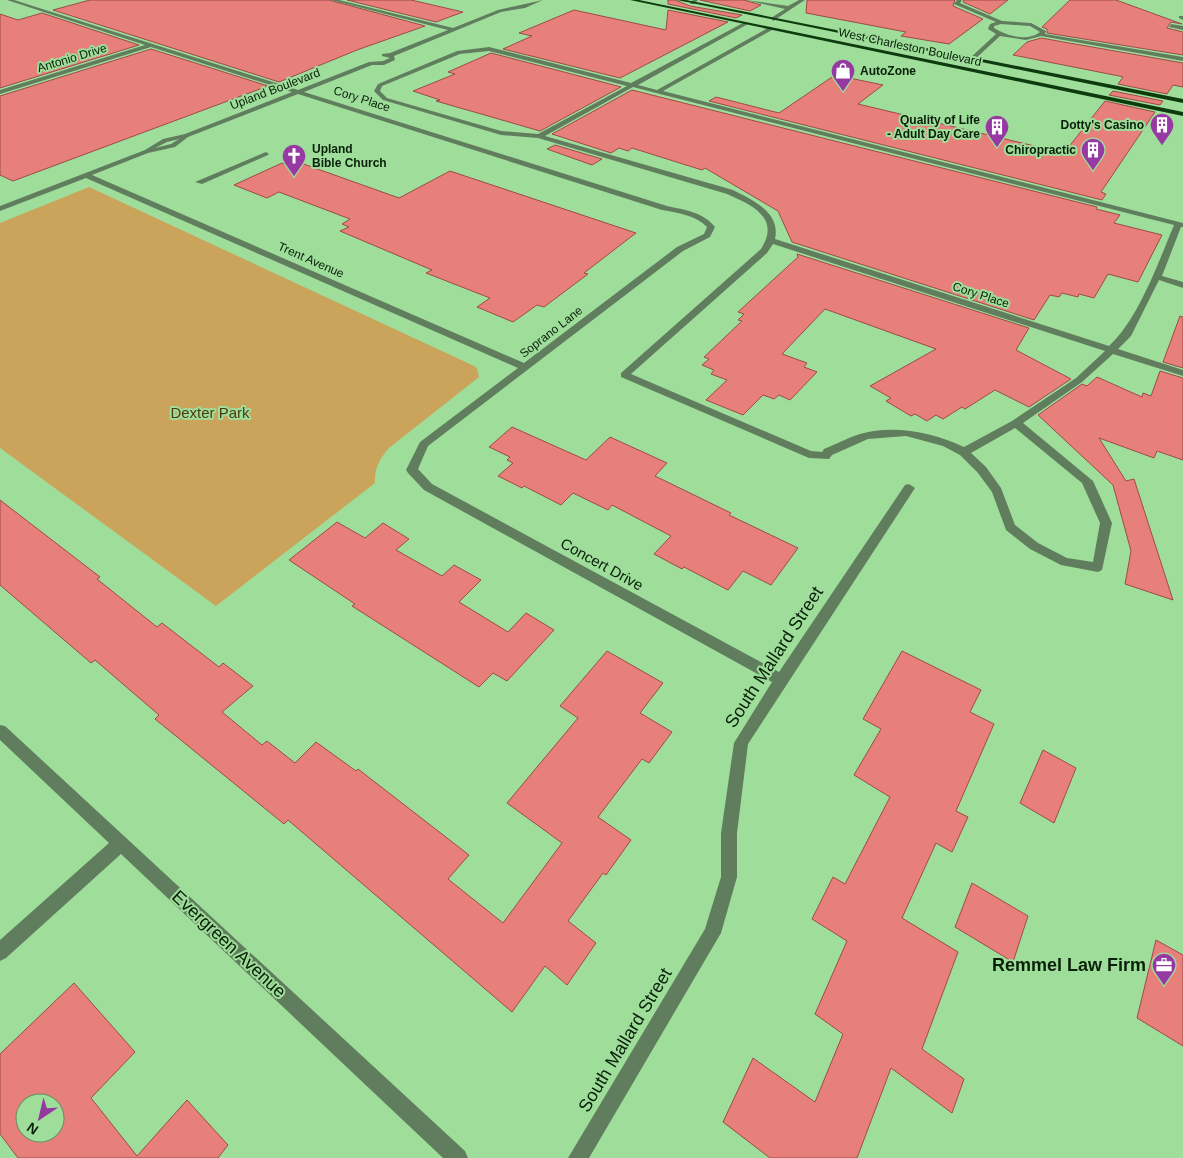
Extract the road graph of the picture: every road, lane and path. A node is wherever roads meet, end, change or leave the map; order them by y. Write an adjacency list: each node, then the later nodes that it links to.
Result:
1 (9, 0): 23 (street, Cory Place)
2 (333, 0): 19 (street)
3 (541, 0): 12 (street, Upland Boulevard)
4 (632, 0): 15 (main road, West Charleston Boulevard)
5 (679, 0): 9 (main road, West Charleston Boulevard)
6 (748, 0): 11 (street)
7 (802, 0): 11 (street)
8 (960, 0): 14 (street)
9 (694, 1): 13 (main road, West Charleston Boulevard)
10 (514, 2): 12 (street, Upland Boulevard)
11 (789, 8): 13 (street)
12 (500, 11): 19 (street, Upland Boulevard)
13 (773, 19): 22 (main road, West Charleston Boulevard)
14 (1001, 22): 20 (street); 21 (street)
15 (745, 24): 18 (main road, West Charleston Boulevard); 27 (street)
16 (1171, 26): 17 (street)
17 (1183, 28)
18 (770, 29): 24 (main road, West Charleston Boulevard); 30 (street)
19 (453, 30): 33 (street, Upland Boulevard)
20 (999, 34): 21 (street); 25 (street)
21 (1042, 35): 26 (street)
22 (857, 36): 24 (main road); 25 (main road, West Charleston Boulevard)
23 (151, 45): 32 (street, Antonio Drive); 33 (street, Cory Place)
24 (844, 45): 36 (main road, West Charleston Boulevard)
25 (972, 59): 35 (main road, West Charleston Boulevard)
26 (1183, 59)
27 (648, 76): 28 (street); 31 (street)
28 (657, 78)
29 (666, 80): 30 (street)
30 (674, 82): 34 (street)
31 (631, 85): 34 (street); 37 (street); 37 (street)
32 (0, 92)
33 (298, 92): 39 (street, Upland Boulevard); 42 (street, Cory Place)
34 (658, 92): 43 (street)
35 (1183, 101)
36 (1183, 114)
37 (539, 136): 44 (street)
38 (266, 154): 40 (street)
39 (86, 175): 41 (street, Upland Boulevard); 48 (street, Trent Avenue)
40 (199, 182)
41 (0, 209)
42 (708, 222): 48 (street, Soprano Lane)
43 (1180, 224): 45 (street)
44 (772, 242): 47 (street, Cory Place); 51 (street)
45 (1157, 277): 46 (street); 47 (street)
46 (1183, 284)
47 (1110, 350): 49 (street, Cory Place); 50 (street)
48 (526, 368): 52 (street, Soprano Lane)
49 (1183, 373)
50 (1016, 423): 51 (street); 51 (street)
51 (964, 452)
52 (412, 470): 54 (street, Concert Drive)
53 (908, 488): 54 (street, South Mallard Street)
54 (781, 680): 59 (street, South Mallard Street)
55 (0, 731): 56 (street, Evergreen Avenue)
56 (121, 843): 57 (street); 58 (street, Evergreen Avenue)
57 (0, 952)
58 (458, 1158)
59 (578, 1158)

